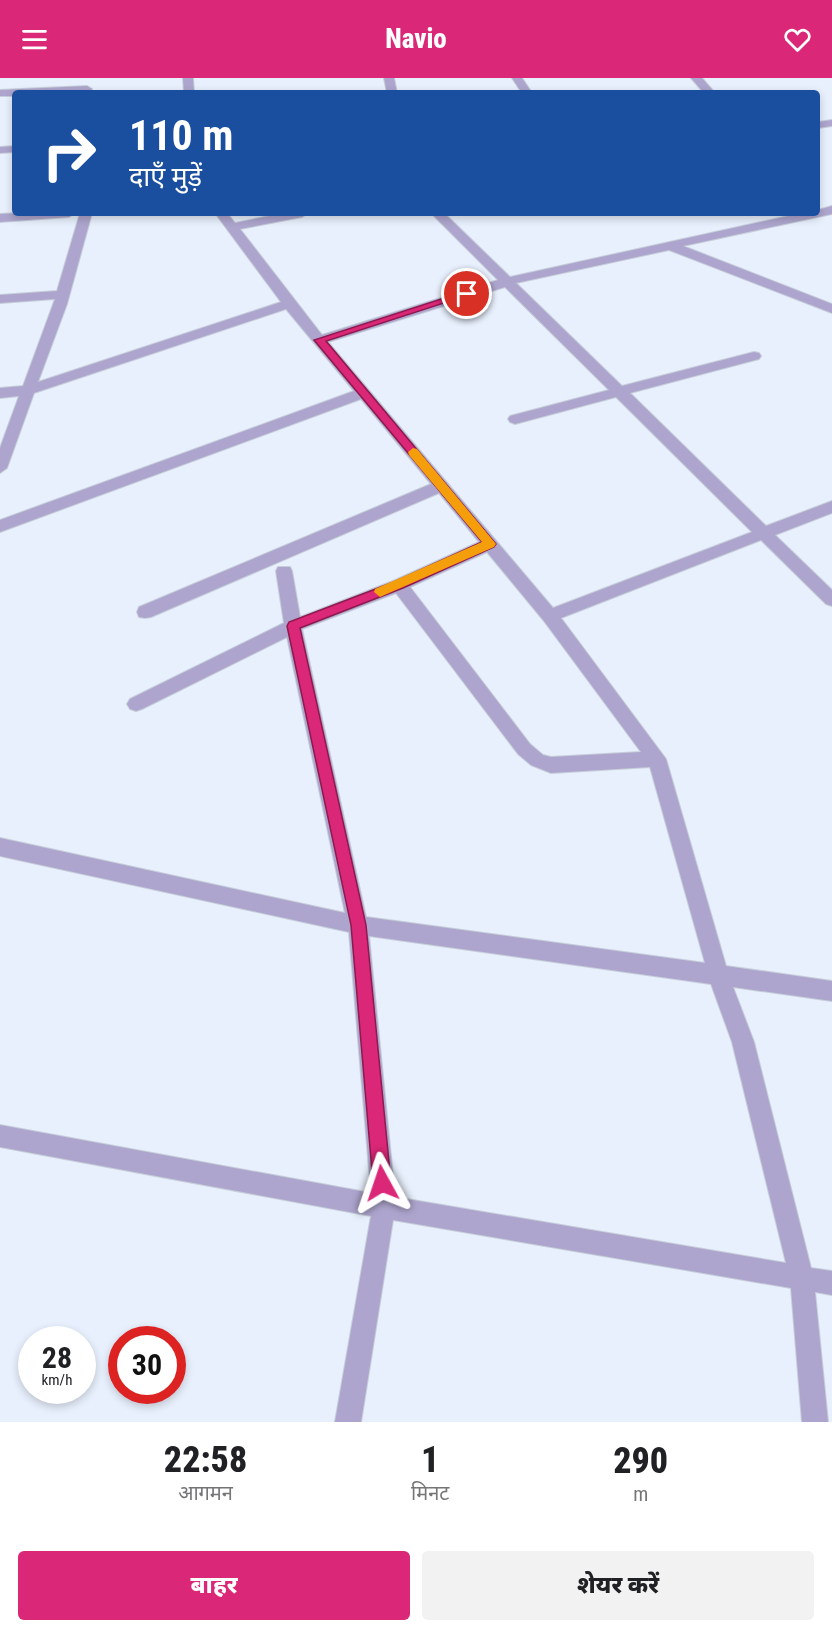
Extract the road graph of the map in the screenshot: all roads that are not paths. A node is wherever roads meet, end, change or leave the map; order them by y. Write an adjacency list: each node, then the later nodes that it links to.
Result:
1 (696, 78): 4 (street)
2 (89, 87): 3 (street)
3 (44, 90)
4 (707, 90)
5 (28, 216): 11 (street)
6 (85, 216): 15 (street)
7 (224, 216): 12 (street)
8 (287, 216): 12 (street)
9 (440, 216): 14 (street)
10 (804, 216): 13 (street)
11 (0, 218)
12 (234, 227): 17 (street)
13 (668, 245): 14 (street); 18 (street)
14 (509, 281): 19 (street); 22 (street)
15 (62, 295): 16 (street); 21 (street)
16 (0, 299)
17 (289, 304): 19 (street); 21 (street)
18 (832, 309)
19 (319, 340): 24 (street)
20 (754, 356): 22 (street)
21 (30, 390): 23 (street); 26 (street)
22 (622, 392): 25 (street); 30 (street)
23 (0, 393)
24 (364, 393): 27 (street); 29 (street)
25 (515, 419)
26 (0, 468)
27 (442, 486): 31 (street); 35 (street)
28 (832, 507): 30 (street)
29 (0, 526)
30 (767, 534): 34 (street); 36 (street)
31 (490, 544): 33 (street); 36 (street)
32 (284, 571): 37 (street)
33 (399, 585): 37 (street); 39 (street)
34 (832, 600)
35 (145, 612)
36 (550, 616): 39 (street)
37 (293, 626): 38 (street); 41 (street)
38 (136, 704)
39 (657, 759): 42 (street)
40 (0, 847): 41 (street)
41 (358, 925): 42 (street); 45 (street)
42 (718, 975): 43 (street); 46 (street)
43 (832, 991)
44 (0, 1136): 45 (street)
45 (384, 1207): 46 (street); 48 (street)
46 (802, 1278): 47 (street); 49 (street)
47 (832, 1283)
48 (348, 1422)
49 (815, 1422)

